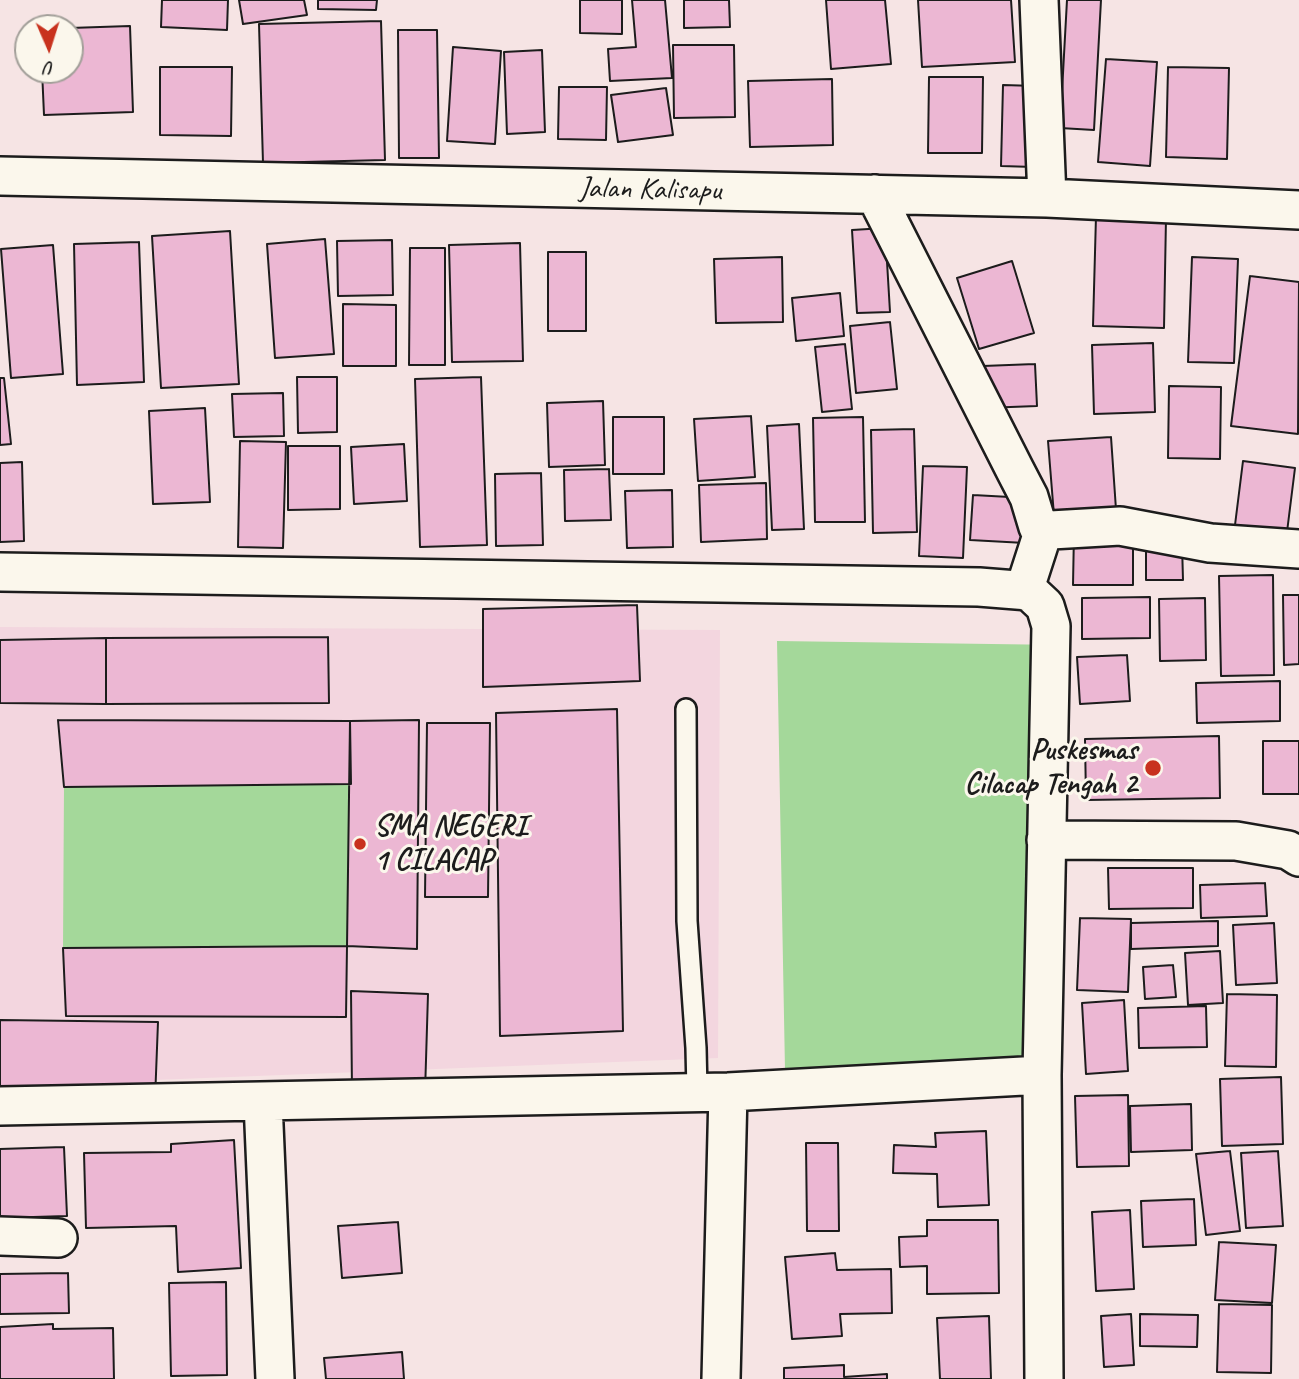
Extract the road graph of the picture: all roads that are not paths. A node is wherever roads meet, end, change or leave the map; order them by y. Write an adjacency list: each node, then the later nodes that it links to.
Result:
1 (1038, 0): 4 (street)
2 (0, 176): 3 (street, Jalan Kalisapu)
3 (875, 194): 4 (street, Jalan Kalisapu); 6 (street)
4 (1047, 198): 5 (street, Jalan Kalisapu)
5 (1299, 210)
6 (1044, 529): 7 (street); 9 (street)
7 (1299, 549)
8 (0, 572): 9 (street)
9 (1024, 590): 11 (street)
10 (686, 709): 14 (lane)
11 (1046, 840): 12 (street); 13 (street)
12 (1299, 858)
13 (1041, 1075): 14 (street); 21 (street)
14 (712, 1092): 15 (street); 20 (street)
15 (263, 1102): 16 (street); 19 (street)
16 (0, 1106)
17 (0, 1236): 18 (street)
18 (58, 1238)
19 (275, 1379)
20 (721, 1379)
21 (1044, 1379)

